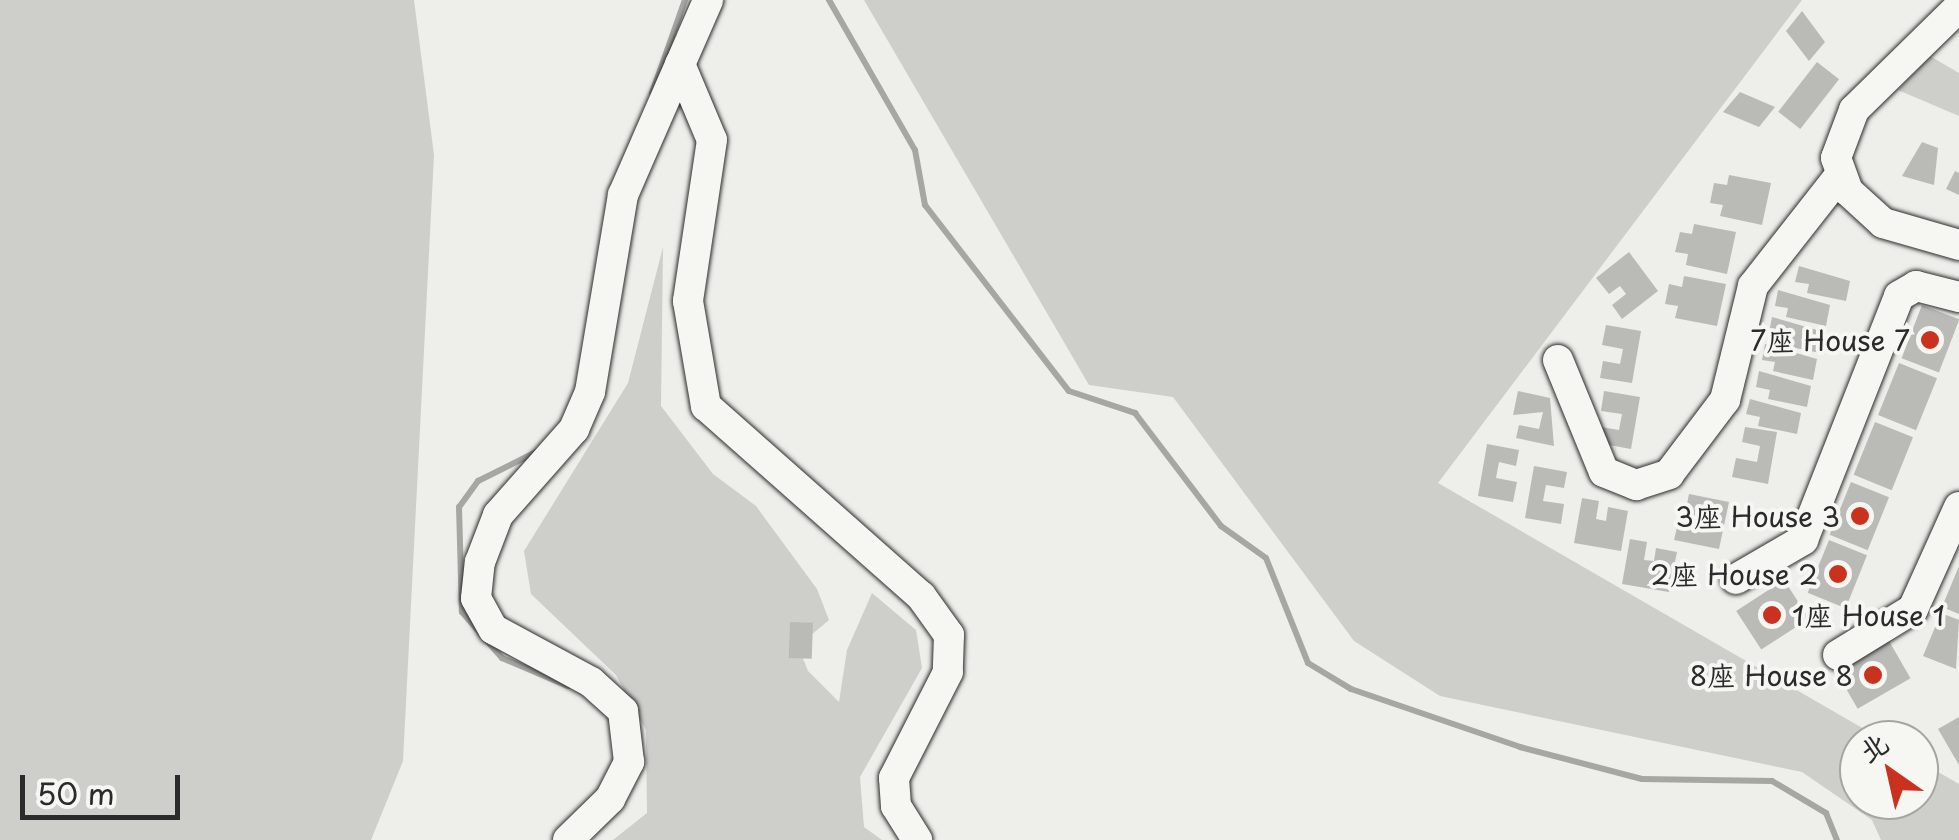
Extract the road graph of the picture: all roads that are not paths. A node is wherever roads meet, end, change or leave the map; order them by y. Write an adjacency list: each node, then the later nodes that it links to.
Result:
1 (708, 0): 4 (street)
2 (1959, 7): 3 (street)
3 (1946, 34): 5 (street)
4 (680, 64): 12 (street); 13 (street)
5 (1840, 175): 6 (street); 8 (street)
6 (1959, 245)
7 (1959, 296): 10 (street)
8 (1558, 360)
9 (1959, 507): 11 (street)
10 (1736, 579)
11 (1838, 654)
12 (568, 840)
13 (918, 840)

